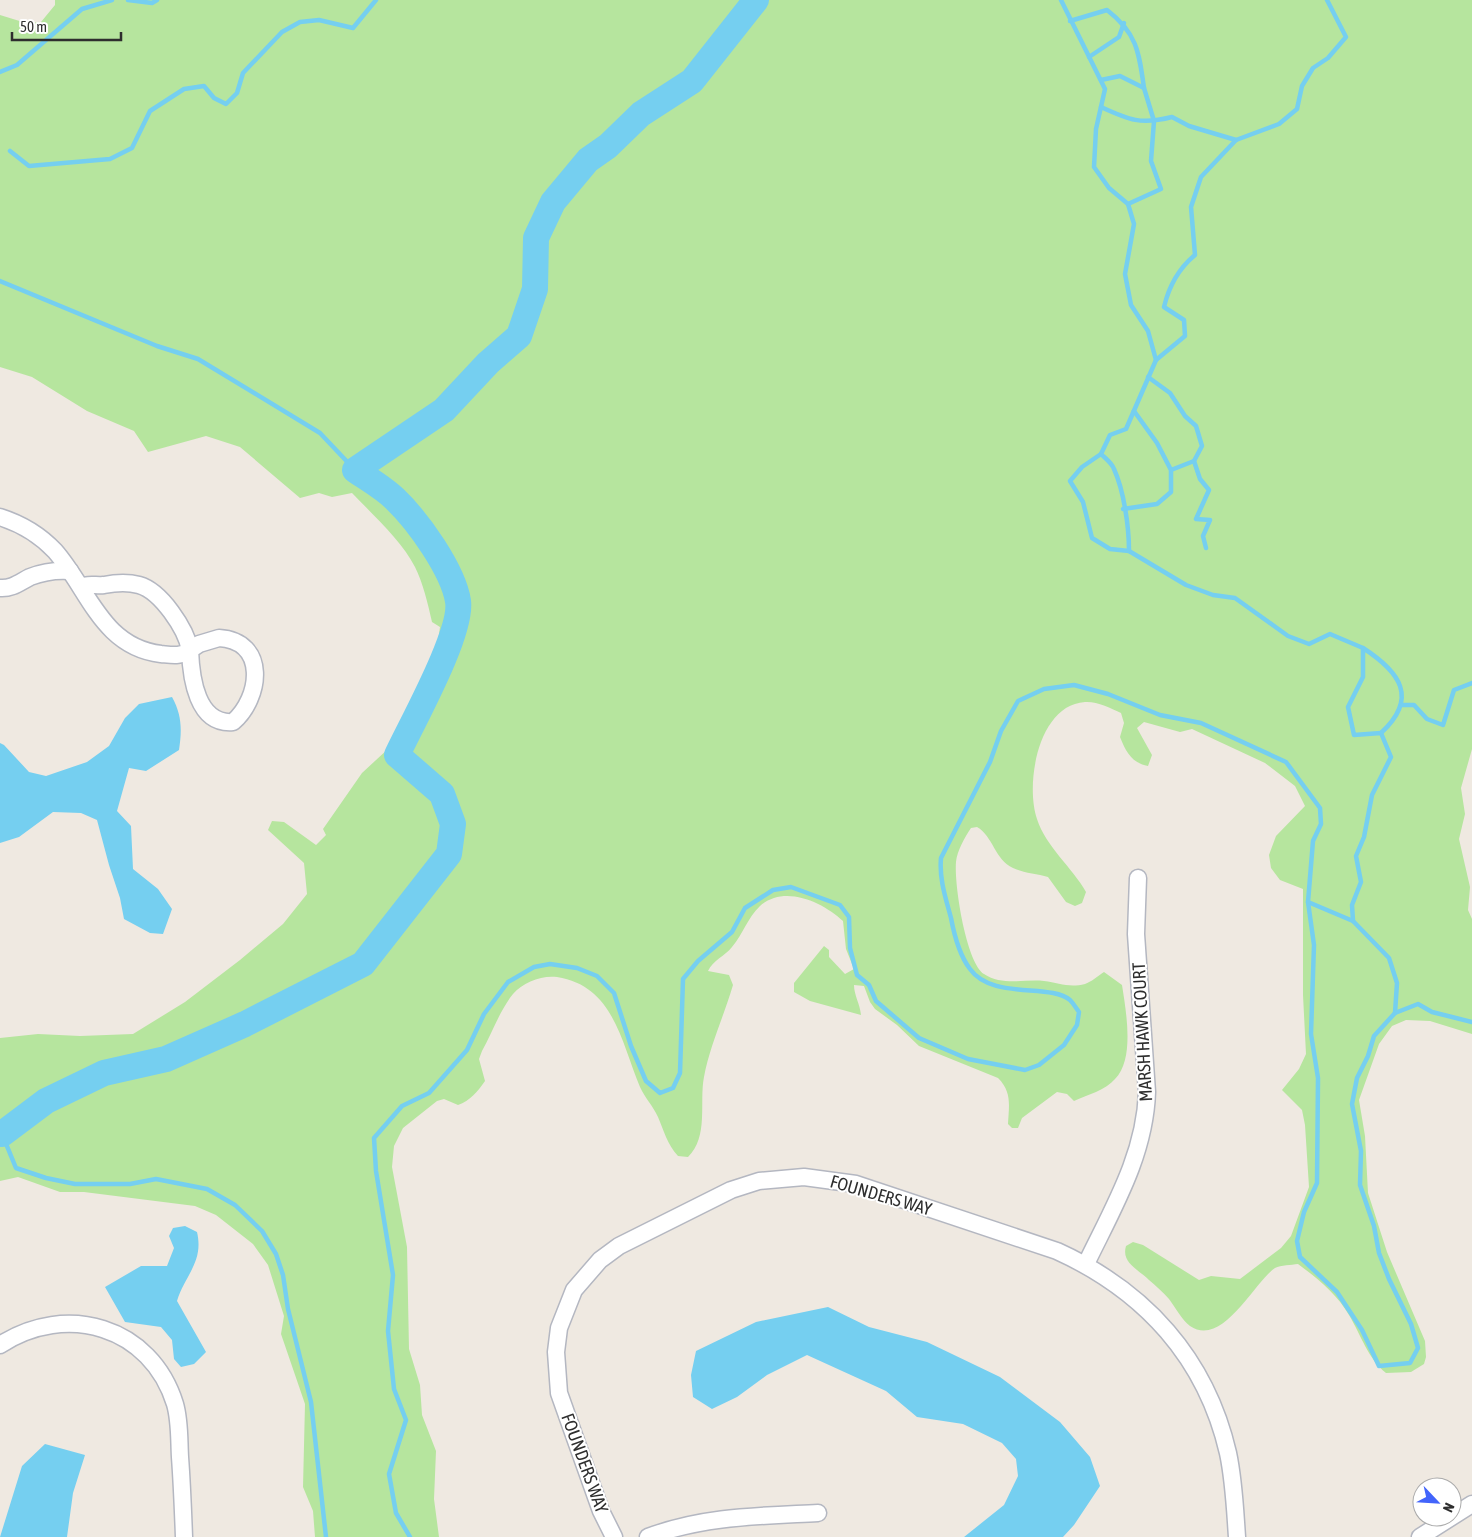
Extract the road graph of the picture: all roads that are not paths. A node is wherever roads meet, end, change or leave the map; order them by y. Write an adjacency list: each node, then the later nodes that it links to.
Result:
1 (0, 517): 2 (street)
2 (70, 571): 3 (street); 4 (street)
3 (81, 587): 5 (street); 5 (street)
4 (0, 588)
5 (190, 650): 5 (street)
6 (1138, 878): 7 (street, MARSH HAWK COURT)
7 (1086, 1264): 12 (street, FOUNDERS WAY); 14 (street, FOUNDERS WAY)
8 (0, 1345): 11 (street)
9 (1472, 1504): 15 (street)
10 (818, 1513): 13 (street)
11 (184, 1537)
12 (614, 1537)
13 (648, 1537)
14 (1237, 1537)
15 (1420, 1537)

